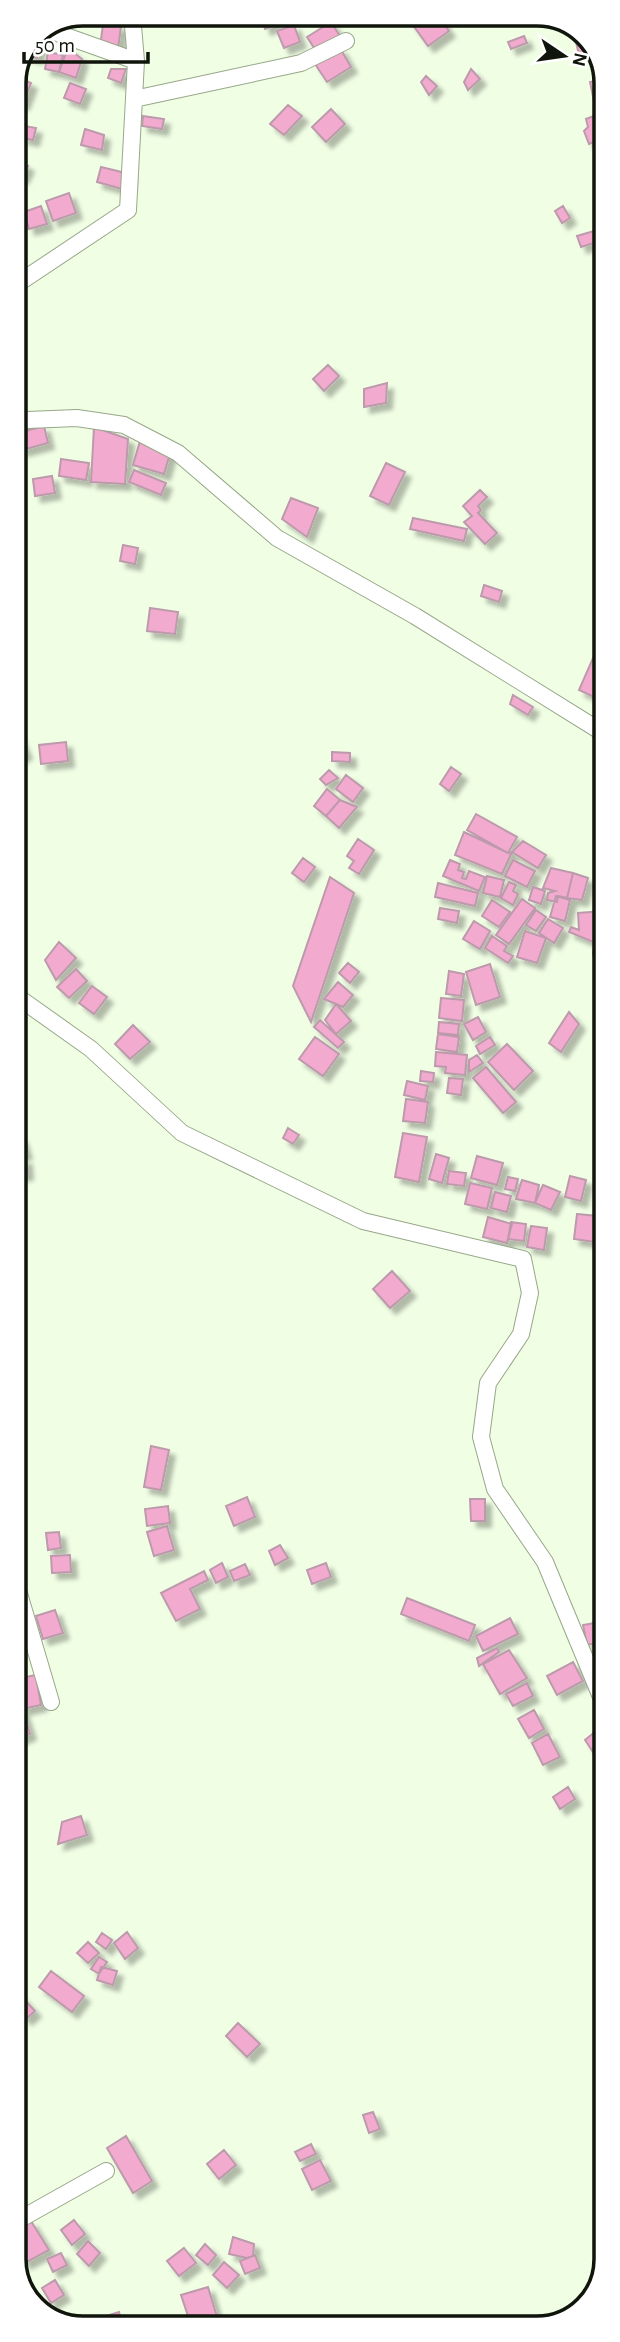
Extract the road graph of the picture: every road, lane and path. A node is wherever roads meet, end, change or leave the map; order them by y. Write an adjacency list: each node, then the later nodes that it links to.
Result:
1 (133, 26): 4 (street)
2 (57, 33): 4 (street)
3 (346, 41): 5 (street)
4 (136, 61): 5 (street)
5 (134, 99): 6 (street)
6 (26, 278)
7 (26, 420): 8 (street)
8 (594, 727)
9 (26, 1003): 11 (street)
10 (26, 1617): 12 (street)
11 (594, 1680)
12 (51, 1702)
13 (106, 2171): 14 (street)
14 (26, 2216)

